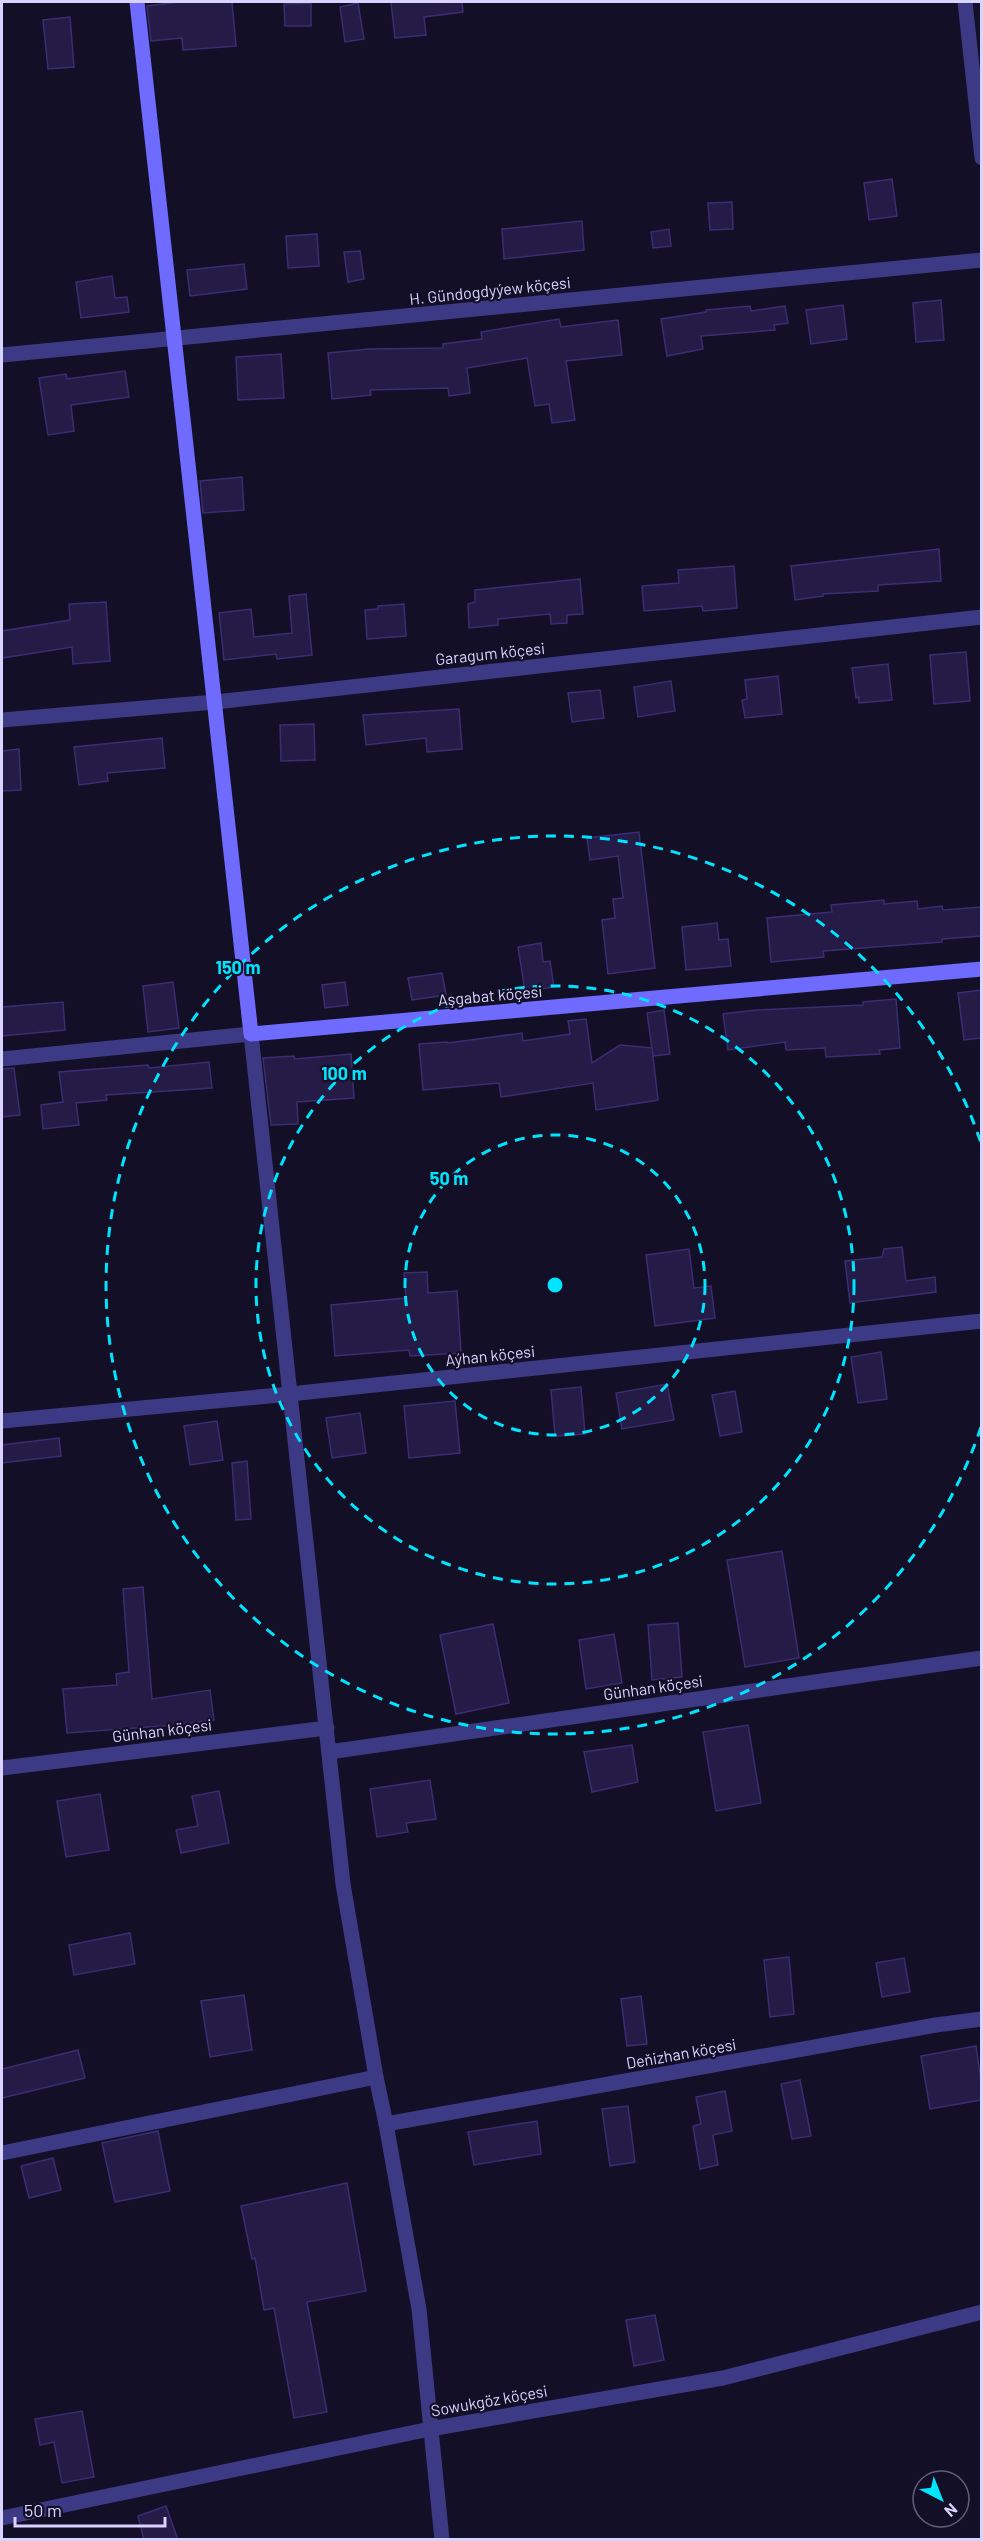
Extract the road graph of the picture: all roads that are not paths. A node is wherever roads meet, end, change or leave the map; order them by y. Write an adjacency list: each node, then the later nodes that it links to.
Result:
1 (137, 2): 5 (street)
2 (965, 2): 3 (street)
3 (981, 158)
4 (981, 260): 5 (street, H. Gündogdyýew köçesi)
5 (176, 339): 6 (street, H. Gündogdyýew köçesi); 8 (street)
6 (2, 355)
7 (981, 617): 8 (street, Garagum köçesi)
8 (215, 702): 9 (street, Garagum köçesi); 11 (street)
9 (2, 720)
10 (981, 969): 11 (street, Aşgabat köçesi)
11 (251, 1034): 12 (street, Aşgabat köçesi); 14 (street)
12 (2, 1059)
13 (981, 1321): 14 (street, Aýhan köçesi)
14 (290, 1394): 15 (street, Aýhan köçesi); 17 (street)
15 (2, 1421)
16 (981, 1658): 18 (street, Günhan köçesi)
17 (327, 1728): 18 (street); 19 (street, Günhan köçesi)
18 (329, 1752): 21 (street)
19 (2, 1768)
20 (981, 2019): 22 (street, Deňizhan köçesi)
21 (376, 2077): 22 (street); 23 (street)
22 (386, 2124): 25 (street)
23 (2, 2153)
24 (981, 2312): 25 (street, Sowukgöz köçesi)
25 (430, 2429): 26 (street, Sowukgöz köçesi); 27 (street)
26 (2, 2518)
27 (442, 2540)

